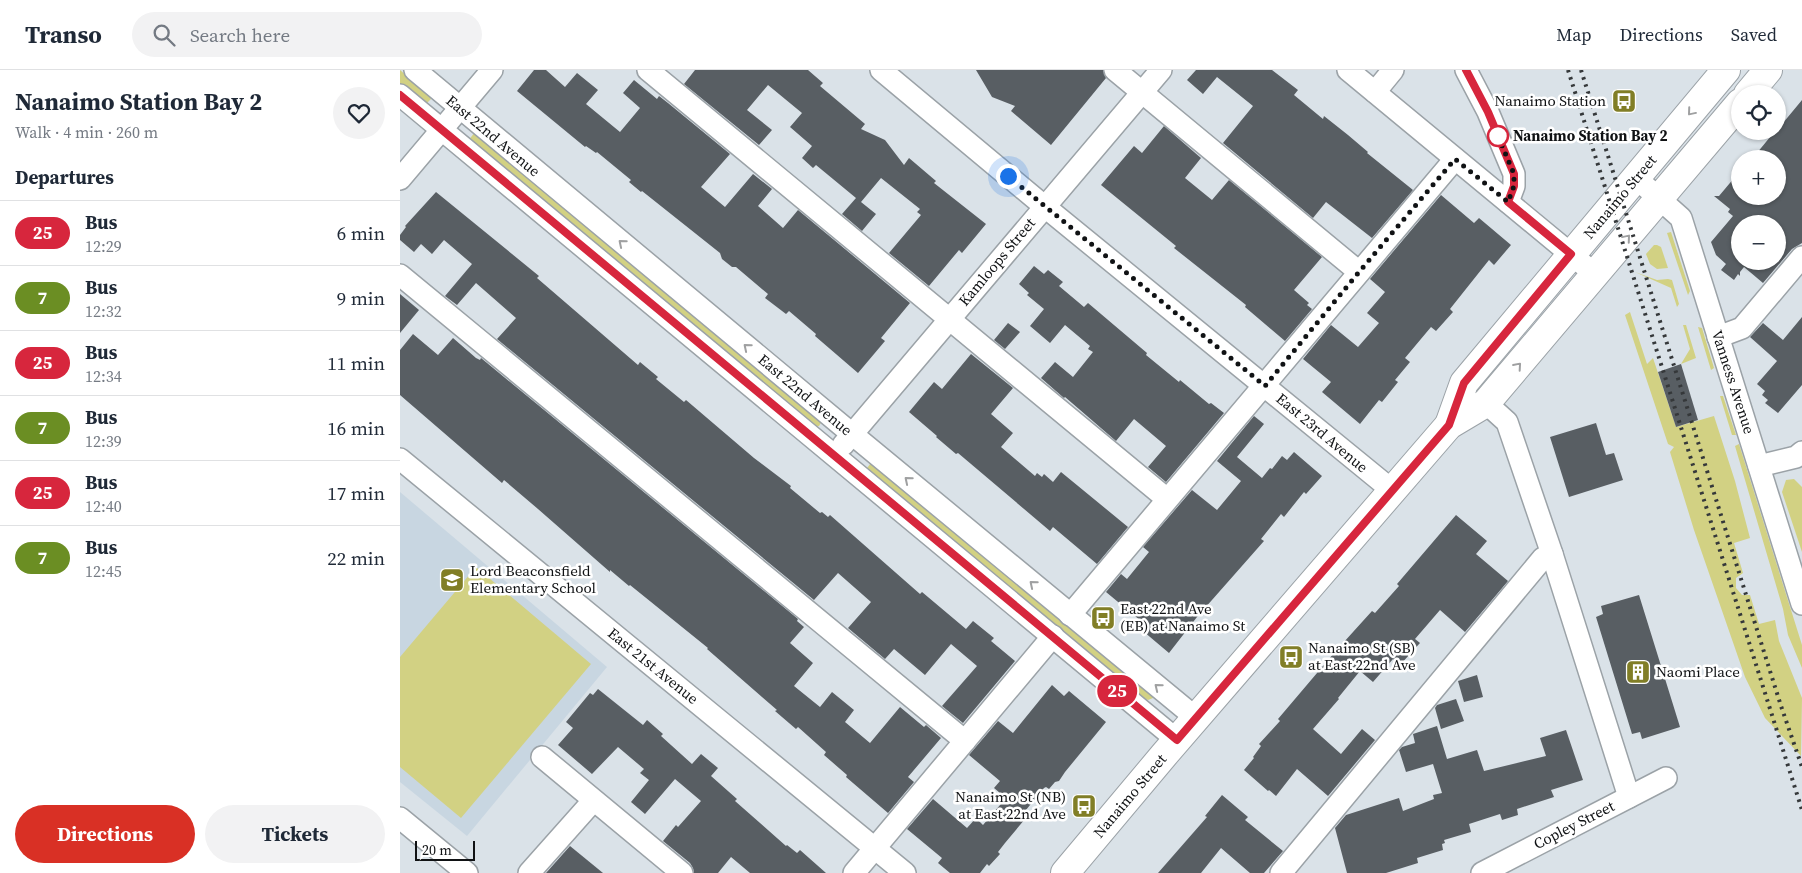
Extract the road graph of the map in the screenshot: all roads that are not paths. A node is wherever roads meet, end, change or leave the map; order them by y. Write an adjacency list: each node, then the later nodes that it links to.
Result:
1 (415, 70): 16 (street, East 22nd Avenue)
2 (492, 70): 16 (street)
3 (648, 70): 30 (street)
4 (881, 70): 24 (street, East 23rd Avenue)
5 (1115, 70): 13 (street)
6 (1160, 70): 13 (street, Kamloops Street)
7 (1348, 70): 14 (street)
8 (1393, 70): 14 (street)
9 (1466, 70): 23 (street)
10 (1726, 70): 20 (main road, Nanaimo Street, one-way to 20)
11 (1768, 70): 12 (main road)
12 (1756, 85)
13 (1142, 92): 24 (street, Kamloops Street); 27 (street)
14 (1374, 92): 19 (street)
15 (400, 95): 18 (street, East 22nd Avenue)
16 (460, 108): 18 (street); 35 (street, East 22nd Avenue, one-way to 16)
17 (1731, 114): 22 (main road, Nanaimo Street)
18 (442, 130): 21 (street); 36 (street, East 22nd Avenue)
19 (1455, 159): 23 (street); 27 (street)
20 (1636, 178): 22 (street, Vanness Avenue); 25 (main road, Nanaimo Street)
21 (400, 179)
22 (1660, 199): 29 (main road, Nanaimo Street, one-way to 22); 31 (street, Vanness Avenue)
23 (1508, 202): 25 (street)
24 (1044, 206): 30 (street, Kamloops Street); 32 (street, East 23rd Avenue)
25 (1571, 254): 29 (street); 34 (main road, Nanaimo Street)
26 (1802, 257): 31 (street)
27 (1359, 272): 32 (street)
28 (400, 275): 48 (street)
29 (1596, 275): 33 (main road, Nanaimo Street, one-way to 29)
30 (949, 319): 35 (street, Kamloops Street); 41 (street)
31 (1718, 337): 39 (street, Vanness Avenue)
32 (1265, 386): 40 (street, East 23rd Avenue); 41 (street)
33 (1486, 403): 34 (main road, Nanaimo Street); 42 (street)
34 (1449, 425): 40 (main road, Nanaimo Street)
35 (852, 434): 36 (street, Kamloops Street); 44 (street, East 22nd Avenue, one-way to 35)
36 (835, 455): 45 (street, East 22nd Avenue)
37 (1800, 457): 39 (street)
38 (400, 459): 54 (street, East 21st Avenue)
39 (1759, 466): 43 (street, Vanness Avenue)
40 (1393, 491): 46 (main road, Nanaimo Street)
41 (1167, 499): 44 (street)
42 (1552, 554): 51 (street); 61 (street)
43 (1802, 604)
44 (1070, 615): 46 (street, East 22nd Avenue, one-way to 44)
45 (1053, 636): 47 (street, East 22nd Avenue); 48 (street)
46 (1196, 718): 47 (main road, Nanaimo Street)
47 (1177, 740): 60 (main road, Nanaimo Street)
48 (965, 741): 54 (street)
49 (542, 757): 52 (street)
50 (1666, 778): 51 (street, Copley Street)
51 (1629, 797): 62 (street, Copley Street)
52 (593, 801): 56 (street); 57 (street)
53 (400, 818): 55 (street)
54 (875, 849): 58 (street); 59 (street, East 21st Avenue)
55 (466, 873)
56 (530, 873)
57 (682, 873)
58 (854, 873)
59 (905, 873)
60 (1065, 873)
61 (1281, 873)
62 (1482, 873)

